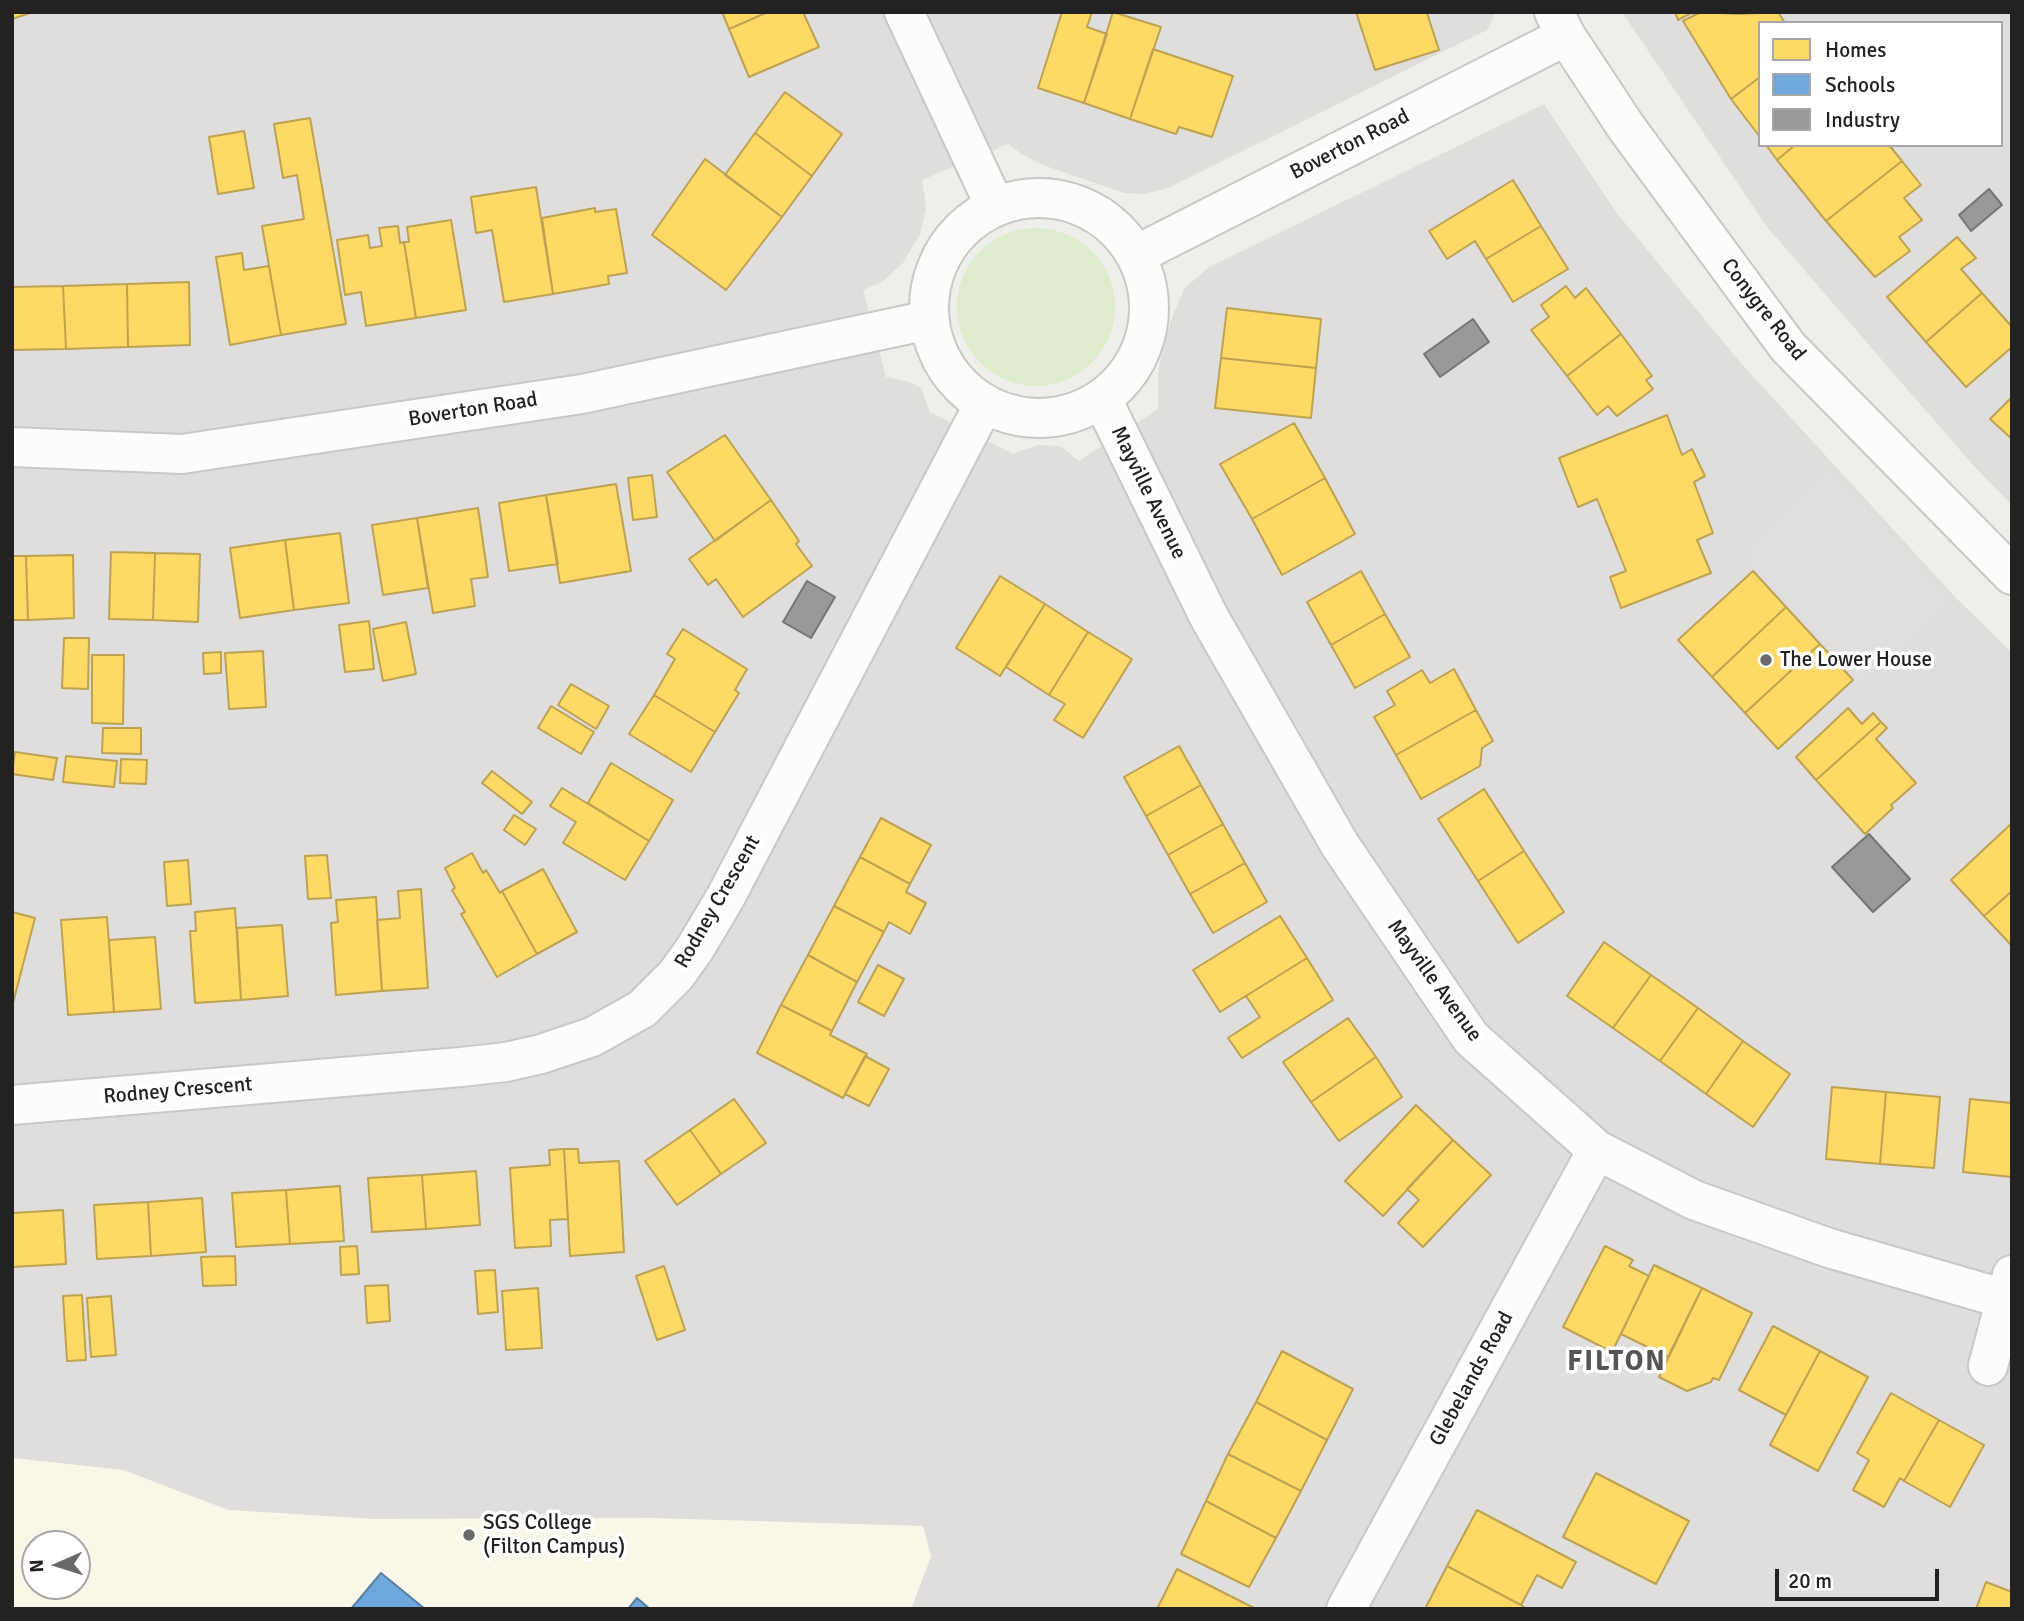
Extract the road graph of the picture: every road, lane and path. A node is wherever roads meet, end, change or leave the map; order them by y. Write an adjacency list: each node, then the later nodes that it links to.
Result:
1 (904, 12): 3 (street)
2 (1560, 24): 4 (street, Boverton Road); 9 (street, Conygre Road)
3 (995, 206): 4 (street); 5 (street)
4 (1136, 255): 6 (street)
5 (929, 320): 7 (street); 8 (street, Boverton Road)
6 (1102, 399): 7 (street); 11 (street, Mayville Avenue)
7 (984, 404): 10 (street, Rodney Crescent)
8 (12, 447)
9 (2012, 575)
10 (12, 1105)
11 (1597, 1150): 12 (street, Mayville Avenue); 14 (street, Glebelands Road)
12 (2009, 1287): 13 (street, Mayville Avenue)
13 (1988, 1366)
14 (1346, 1609)

